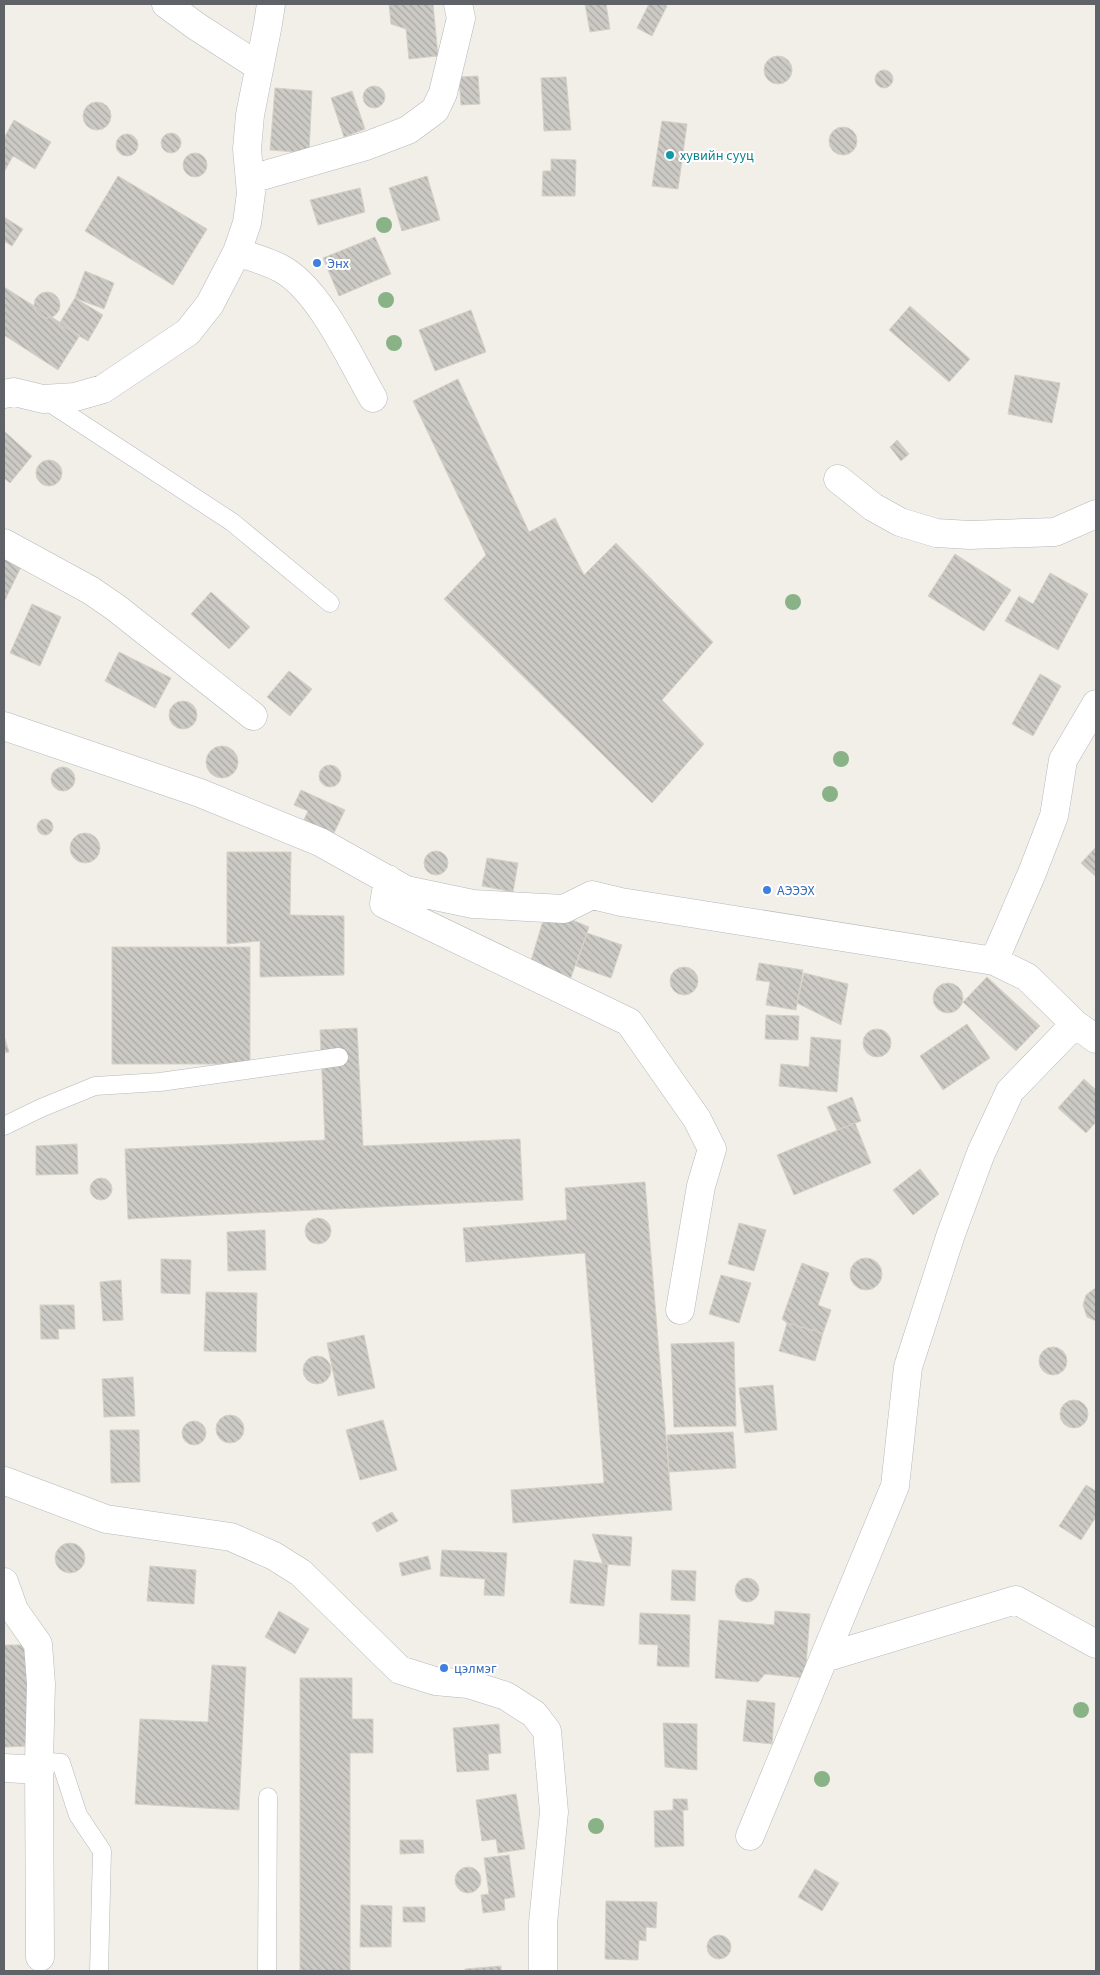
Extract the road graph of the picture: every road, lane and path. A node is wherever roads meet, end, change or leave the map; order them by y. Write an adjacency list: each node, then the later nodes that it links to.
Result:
1 (166, 4): 4 (street)
2 (271, 4): 4 (street)
3 (458, 4): 5 (street)
4 (258, 66): 5 (street)
5 (251, 180): 6 (street)
6 (237, 252): 8 (street); 9 (street)
7 (4, 394): 9 (street)
8 (373, 398)
9 (43, 399): 13 (lane)
10 (838, 479): 11 (street)
11 (1096, 514)
12 (4, 544): 15 (street)
13 (330, 603)
14 (1096, 704): 18 (street)
15 (253, 716)
16 (4, 726): 17 (street)
17 (388, 879): 18 (street); 22 (street)
18 (994, 962): 19 (street)
19 (1086, 1031): 26 (street)
20 (339, 1057): 21 (lane)
21 (4, 1126)
22 (680, 1310)
23 (4, 1480): 34 (street)
24 (4, 1582): 27 (street)
25 (1096, 1644): 26 (street)
26 (824, 1658): 30 (street)
27 (39, 1766): 28 (street); 31 (street); 32 (lane)
28 (4, 1768)
29 (268, 1797): 33 (lane)
30 (750, 1836)
31 (40, 1956)
32 (99, 1971)
33 (267, 1971)
34 (543, 1971)

